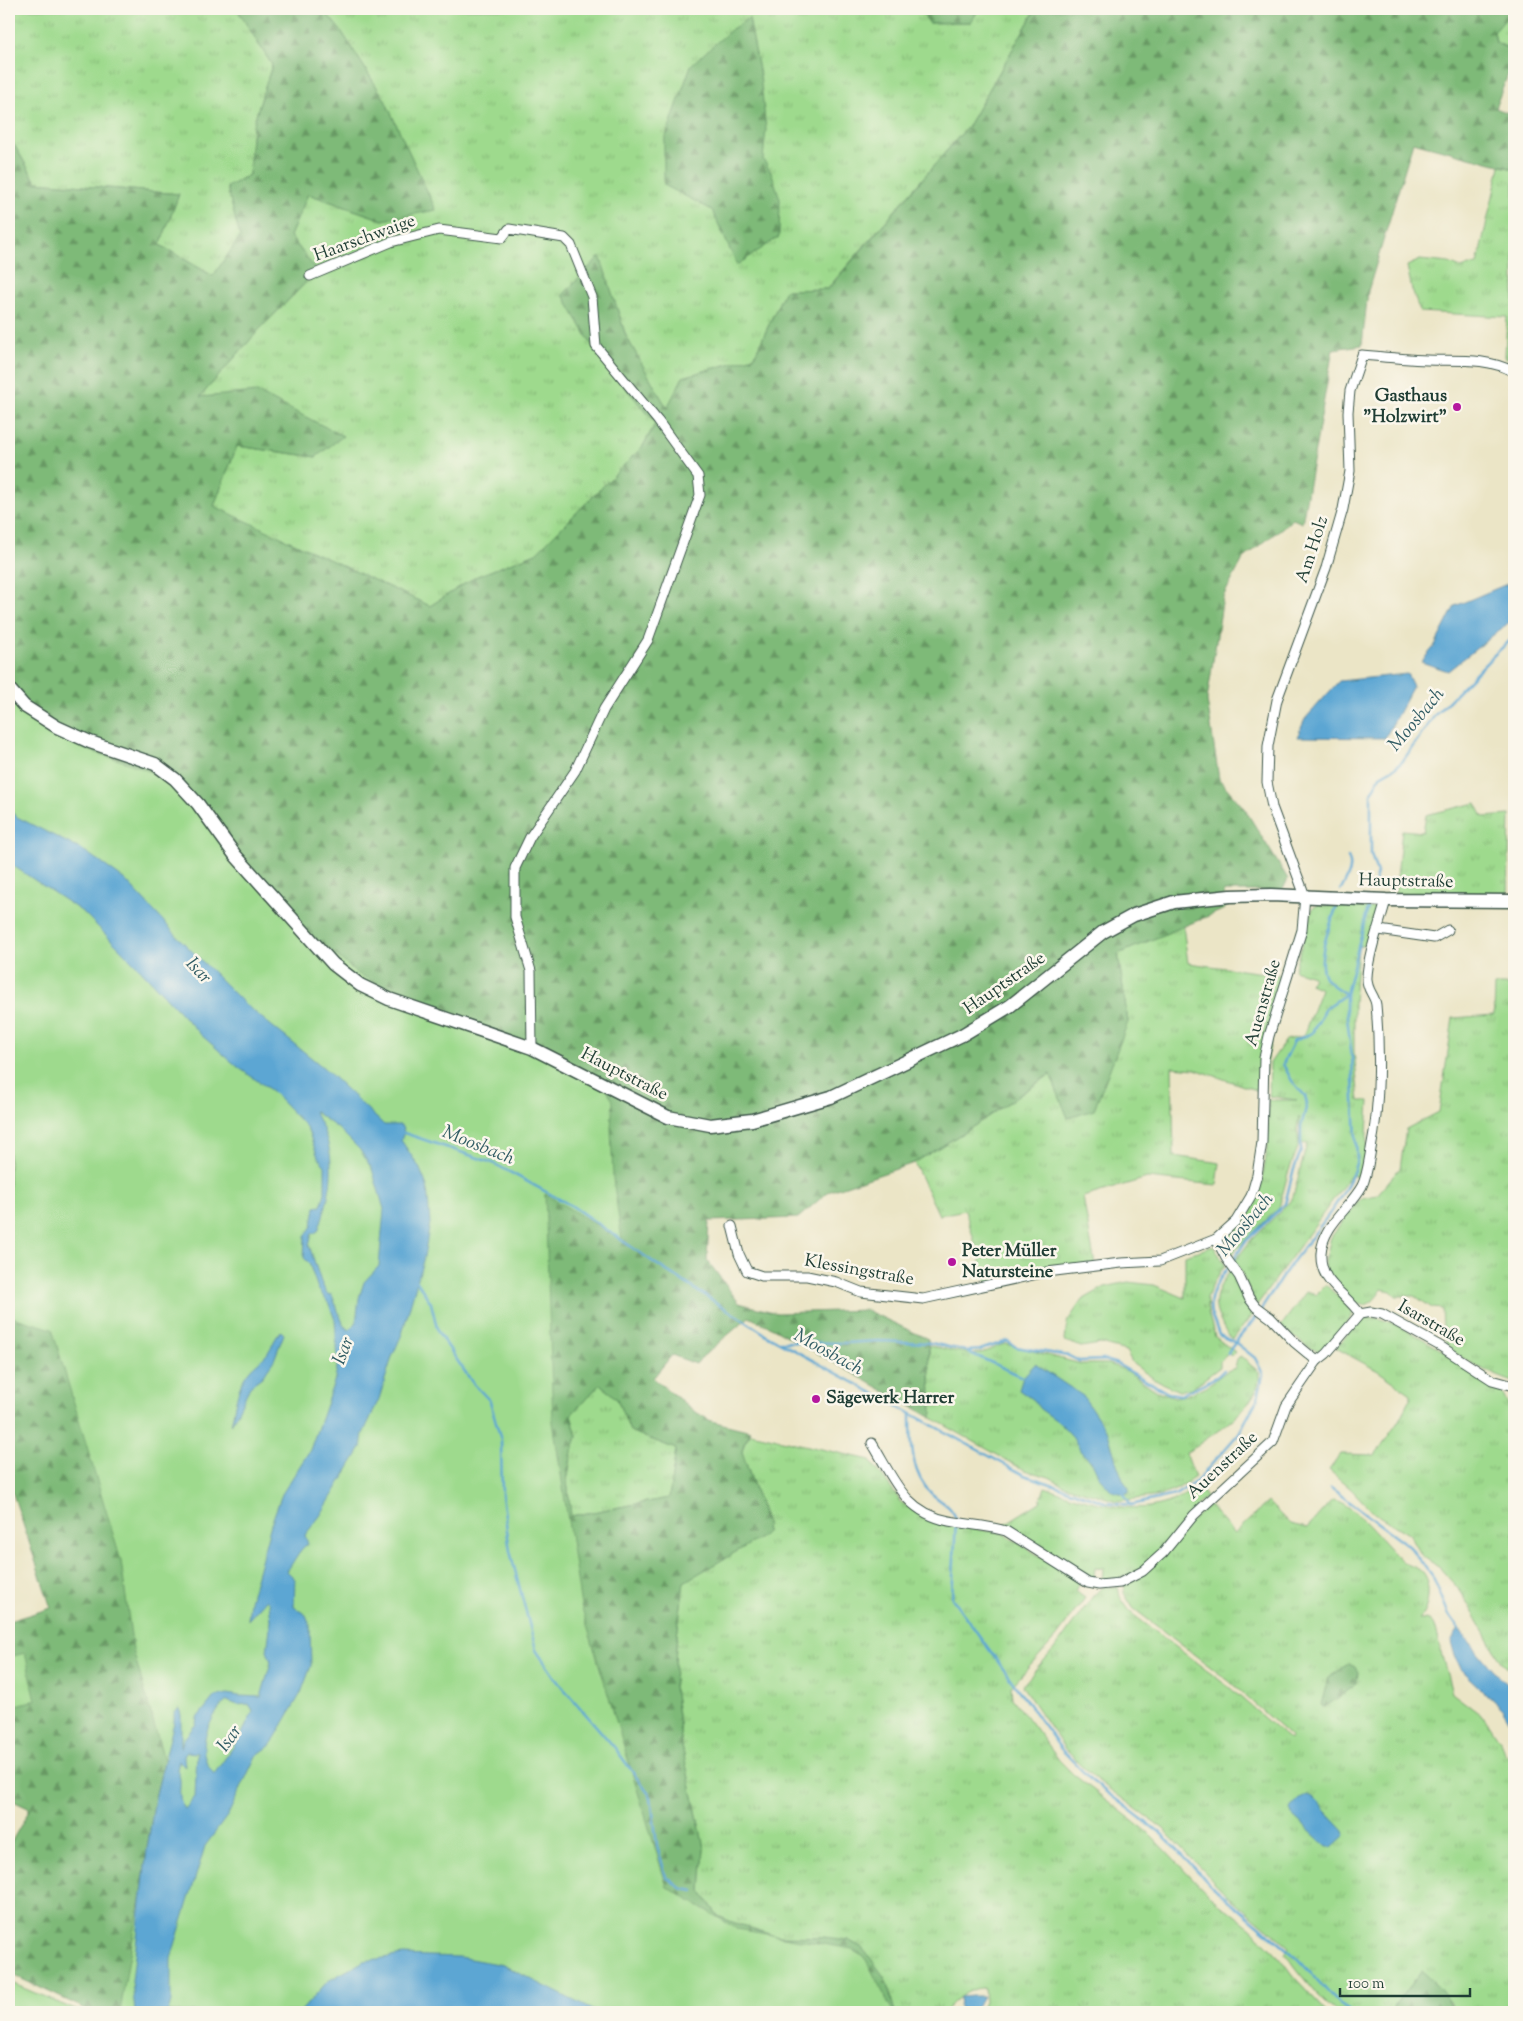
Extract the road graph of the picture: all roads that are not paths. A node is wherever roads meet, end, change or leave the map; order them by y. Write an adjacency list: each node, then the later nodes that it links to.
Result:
1 (310, 276): 9 (street, Haarschwaige)
2 (1514, 372): 4 (street, Am Holz)
3 (9, 689): 9 (main road, Hauptstraße)
4 (1305, 896): 5 (main road, Hauptstraße); 9 (main road, Hauptstraße); 11 (street, Auenstraße)
5 (1386, 900): 6 (main road, Hauptstraße); 7 (street)
6 (1514, 901)
7 (1379, 930): 8 (street); 12 (street)
8 (1448, 930)
9 (532, 1048)
10 (732, 1226): 11 (street, Klessingstraße)
11 (1216, 1239): 13 (street)
12 (1360, 1314): 13 (street); 14 (street, Isarstraße)
13 (1317, 1361): 15 (street, Auenstraße)
14 (1514, 1386)
15 (872, 1443)

